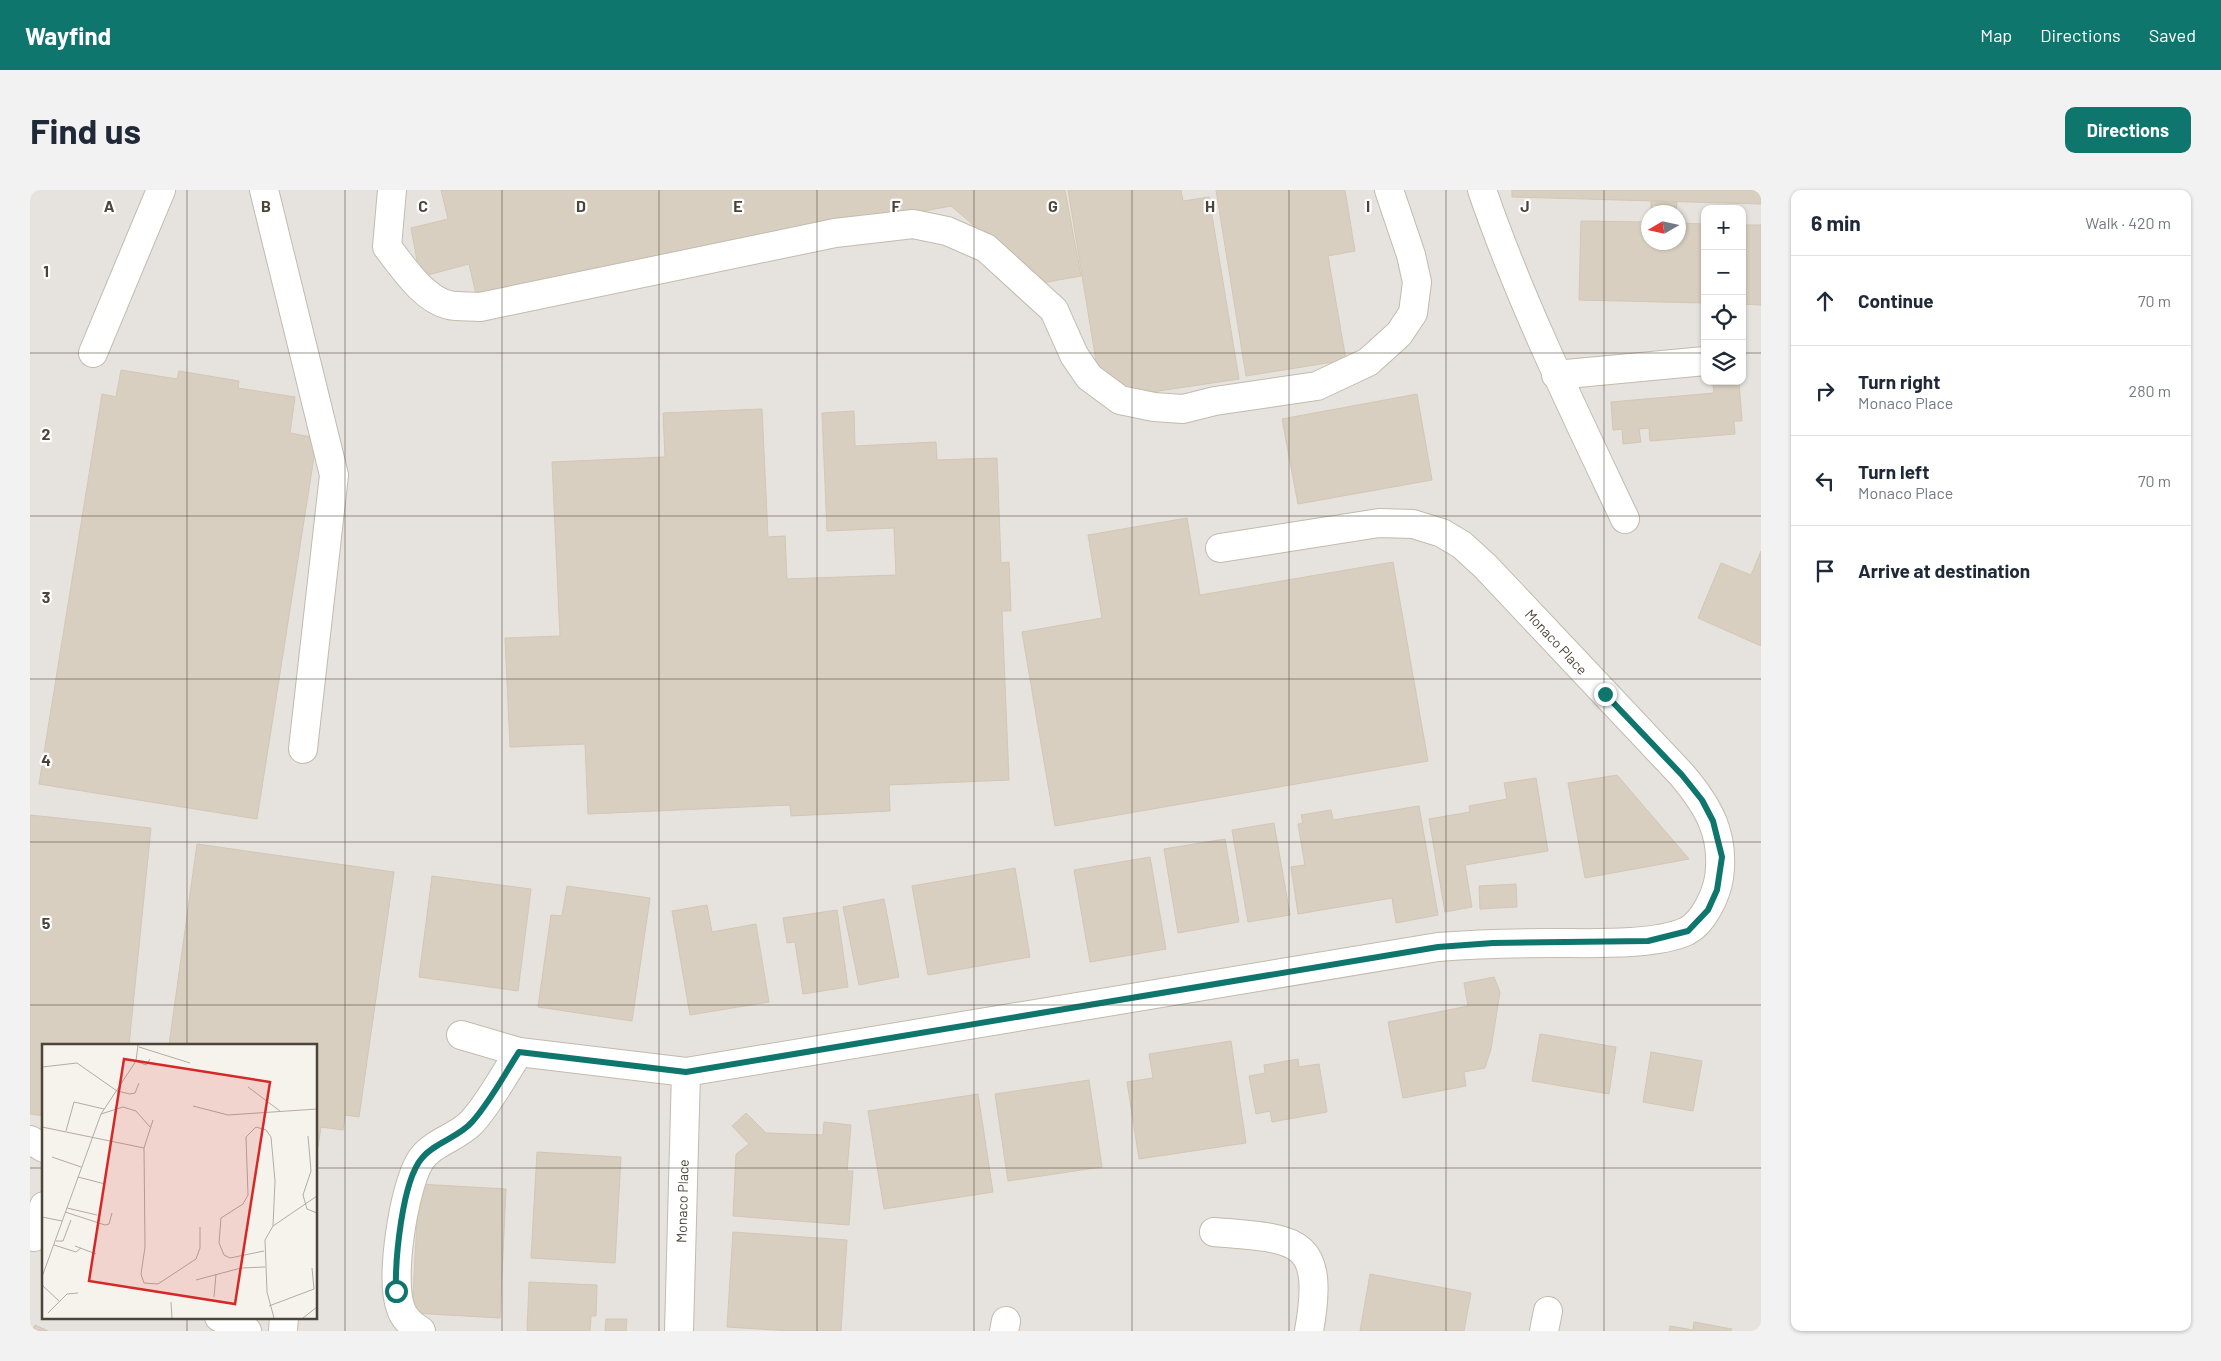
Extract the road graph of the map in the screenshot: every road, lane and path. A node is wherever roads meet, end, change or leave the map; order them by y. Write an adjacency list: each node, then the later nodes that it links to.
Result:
1 (161, 190): 6 (lane)
2 (264, 190): 11 (lane)
3 (392, 190): 4 (lane)
4 (1389, 190)
5 (1482, 190): 8 (lane)
6 (93, 354)
7 (1701, 361): 8 (lane)
8 (1556, 375): 9 (lane)
9 (1625, 519)
10 (1220, 548): 14 (lane, Monaco Place)
11 (303, 749)
12 (461, 1035): 13 (lane, Monaco Place)
13 (519, 1052): 14 (lane, Monaco Place); 24 (lane)
14 (686, 1072): 25 (lane, Monaco Place)
15 (30, 1140): 16 (lane)
16 (42, 1147)
17 (42, 1214): 19 (lane)
18 (1214, 1232): 26 (lane)
19 (36, 1238)
20 (221, 1318): 22 (lane)
21 (284, 1318): 23 (lane)
22 (246, 1331)
23 (283, 1331)
24 (421, 1331)
25 (679, 1331)
26 (1309, 1331)

